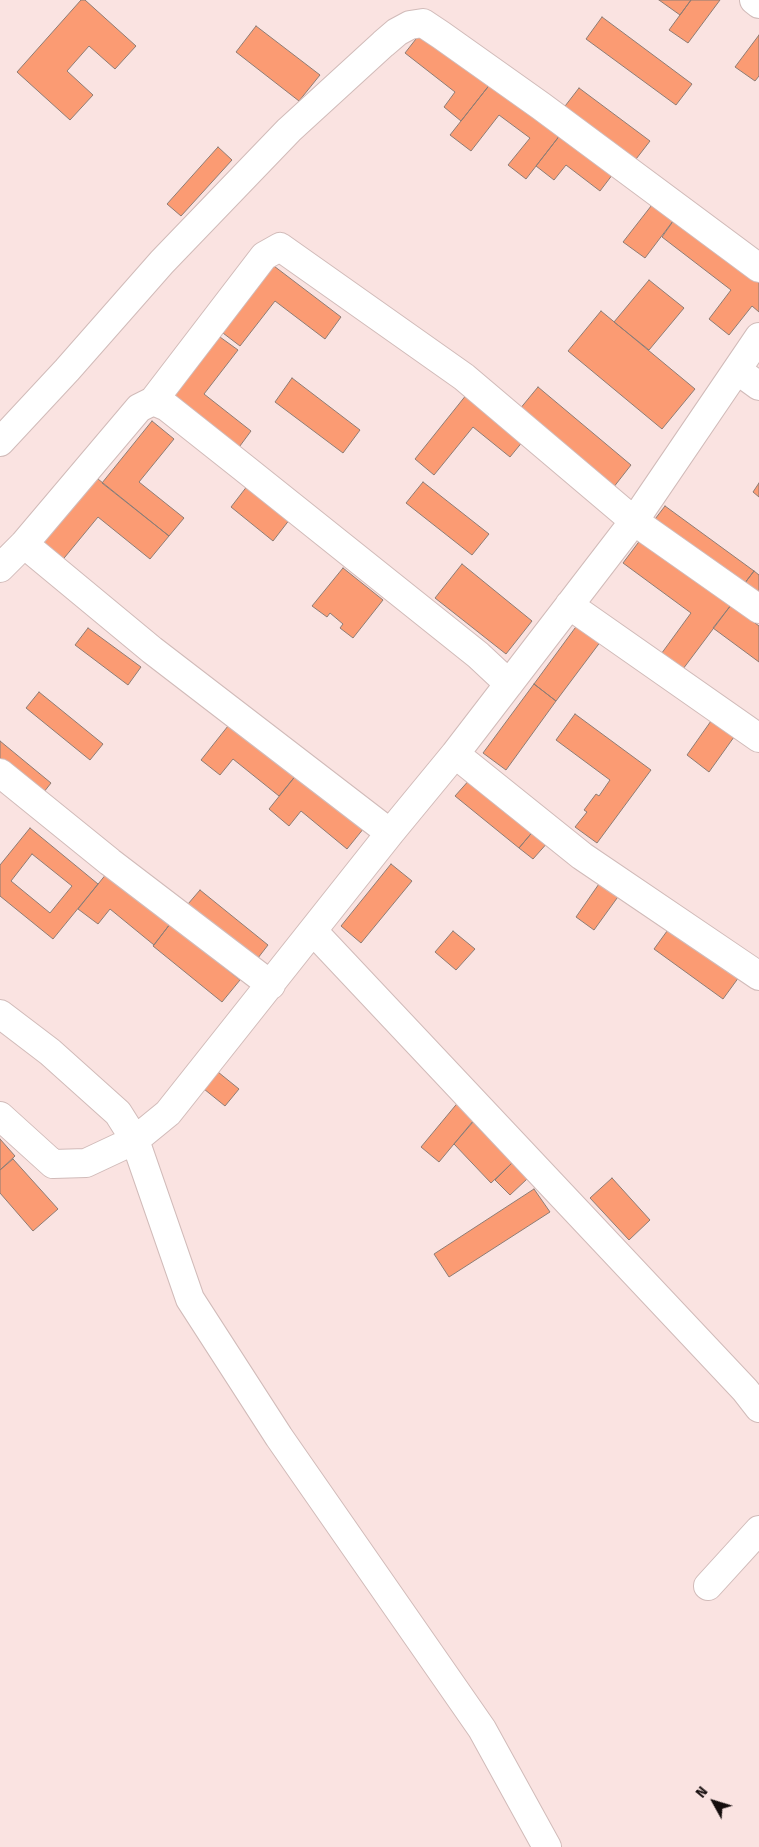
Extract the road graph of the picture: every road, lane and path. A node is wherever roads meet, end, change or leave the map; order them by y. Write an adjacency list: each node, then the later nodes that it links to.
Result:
1 (754, 0): 2 (street)
2 (759, 4)
3 (759, 268): 8 (street)
4 (759, 337): 5 (street)
5 (737, 370): 6 (street); 9 (street)
6 (759, 386)
7 (153, 401): 9 (street); 10 (street); 14 (street)
8 (0, 442)
9 (634, 521): 12 (street); 13 (street)
10 (24, 544): 11 (street); 18 (street)
11 (0, 568)
12 (569, 605): 14 (street); 15 (street)
13 (759, 609)
14 (509, 684): 16 (street)
15 (759, 738)
16 (455, 754): 18 (street); 20 (street)
17 (0, 772): 21 (street)
18 (390, 833): 19 (street)
19 (313, 931): 21 (street); 25 (street)
20 (759, 976)
21 (271, 985): 24 (street)
22 (0, 1014): 24 (street)
23 (0, 1116): 24 (street)
24 (135, 1140): 28 (street)
25 (759, 1408)
26 (759, 1530): 27 (street)
27 (708, 1586)
28 (546, 1847)

